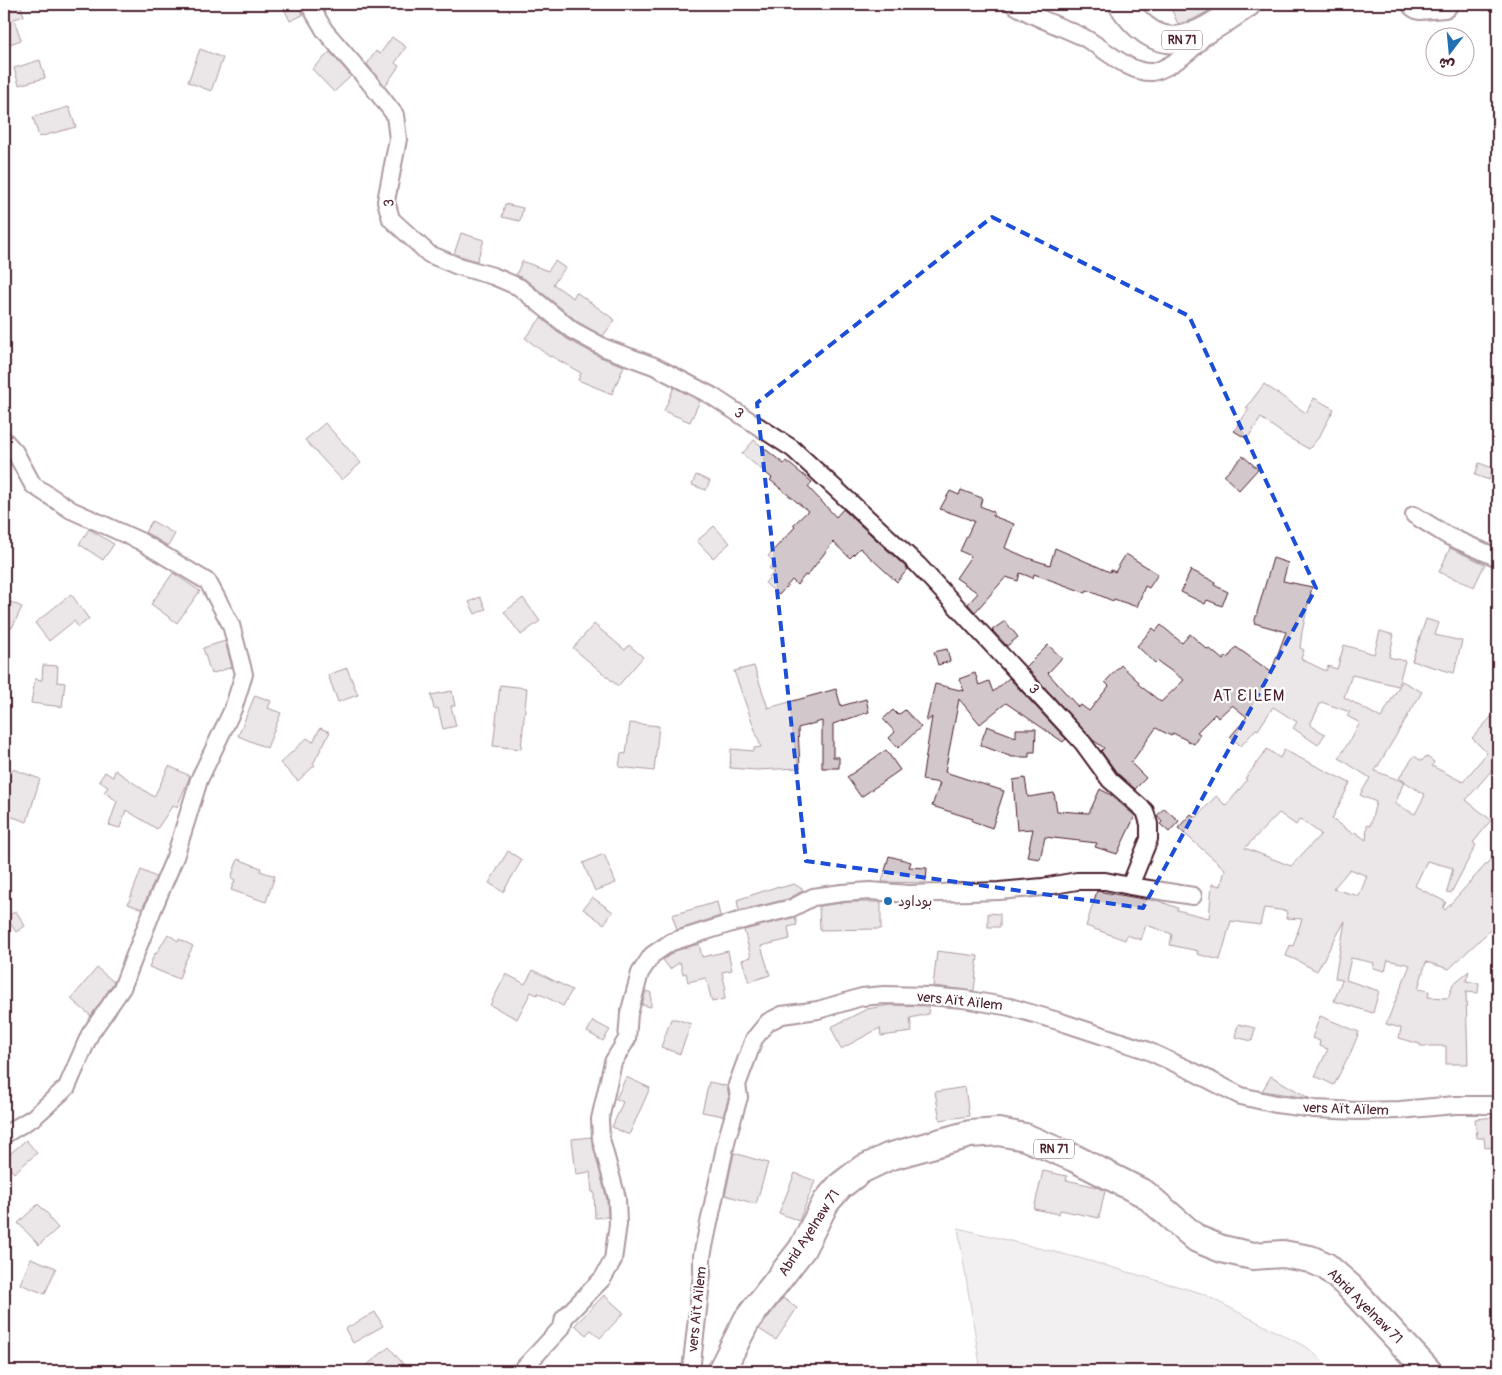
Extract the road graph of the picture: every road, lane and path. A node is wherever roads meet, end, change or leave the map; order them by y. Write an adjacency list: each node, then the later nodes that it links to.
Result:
1 (309, 4): 11 (street, 3)
2 (1013, 4): 7 (street)
3 (1122, 4): 7 (main road, RN 71)
4 (1247, 4): 7 (main road, RN 71)
5 (1416, 4): 6 (main road)
6 (1444, 4)
7 (1210, 28)
8 (4, 440): 14 (street)
9 (1414, 515): 10 (street)
10 (1498, 558)
11 (1130, 886): 12 (street); 15 (street)
12 (1193, 896)
13 (1498, 1105): 16 (street, vers Aït Aïlem)
14 (4, 1135)
15 (521, 1371)
16 (690, 1371)
17 (721, 1371): 18 (main road, Abrid Aɣelnaw 71 / RN 71)
18 (1428, 1371)

